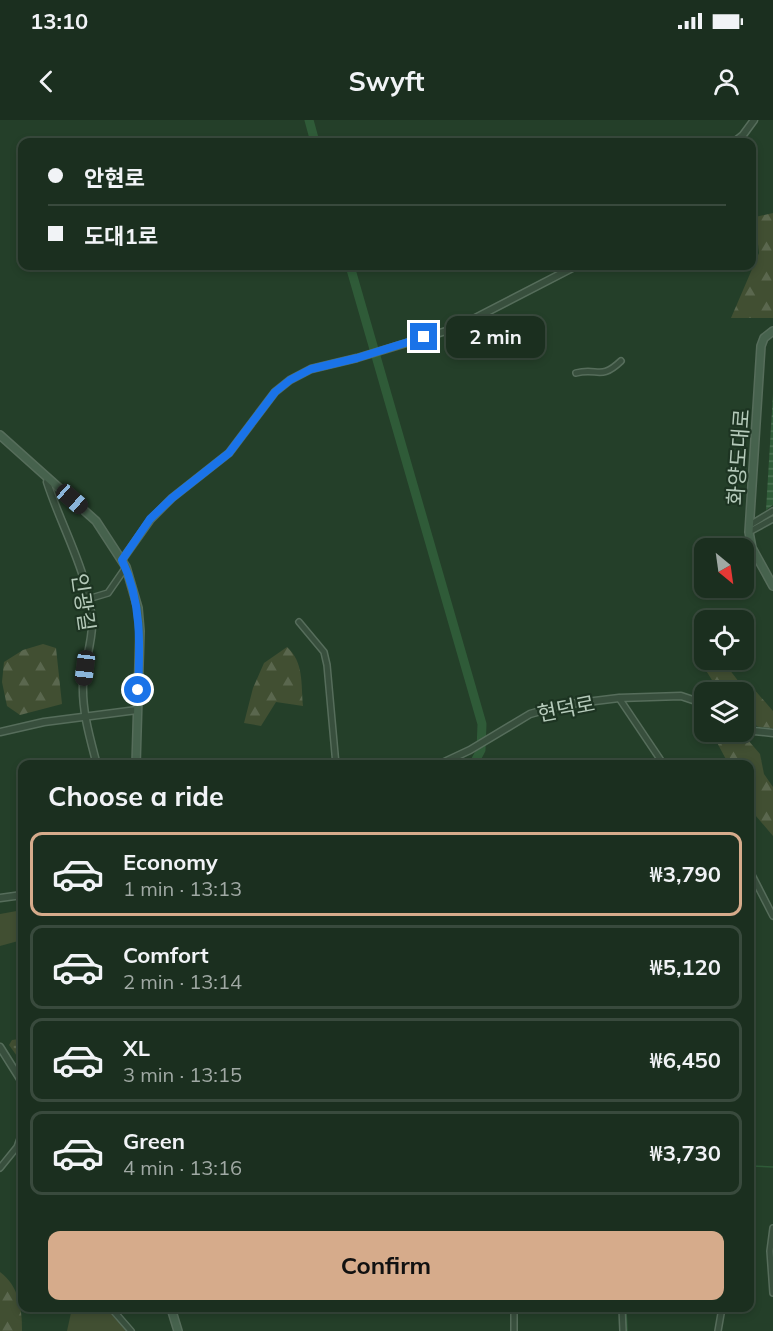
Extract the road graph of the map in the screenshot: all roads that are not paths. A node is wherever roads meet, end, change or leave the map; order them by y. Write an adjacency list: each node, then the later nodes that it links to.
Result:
1 (754, 120): 2 (street)
2 (739, 138)
3 (568, 270): 12 (street)
4 (773, 332): 11 (main road, 화양도대로)
5 (621, 361): 6 (street)
6 (576, 374)
7 (0, 435): 8 (main road)
8 (48, 479): 12 (main road); 15 (street, 인광길)
9 (773, 511): 11 (street)
10 (773, 519): 11 (street)
11 (751, 527): 13 (main road, 화양도대로); 14 (main road, 화양도대로)
12 (124, 563): 15 (street); 19 (main road)
13 (773, 578)
14 (773, 585)
15 (88, 599): 20 (street, 인광길)
16 (299, 622): 26 (street)
17 (619, 698): 18 (street, 현덕로); 27 (street, 현덕로); 28 (street)
18 (694, 700)
19 (137, 710): 20 (street); 25 (main road)
20 (85, 716): 22 (street); 24 (street, 인광길)
21 (754, 731): 23 (street)
22 (0, 732)
23 (773, 733)
24 (96, 760)
25 (136, 760)
26 (336, 760)
27 (448, 760)
28 (661, 760)
29 (754, 879): 32 (street)
30 (18, 896): 31 (street)
31 (0, 898)
32 (773, 916)
33 (0, 1047): 34 (street)
34 (18, 1076)
35 (18, 1144): 36 (street)
36 (0, 1168)
37 (773, 1228): 38 (street)
38 (773, 1293)
39 (114, 1312): 44 (street)
40 (172, 1312): 45 (main road)
41 (514, 1312): 46 (street)
42 (622, 1312): 47 (street)
43 (721, 1312): 48 (street)
44 (130, 1331)
45 (178, 1331)
46 (514, 1331)
47 (623, 1331)
48 (718, 1331)

